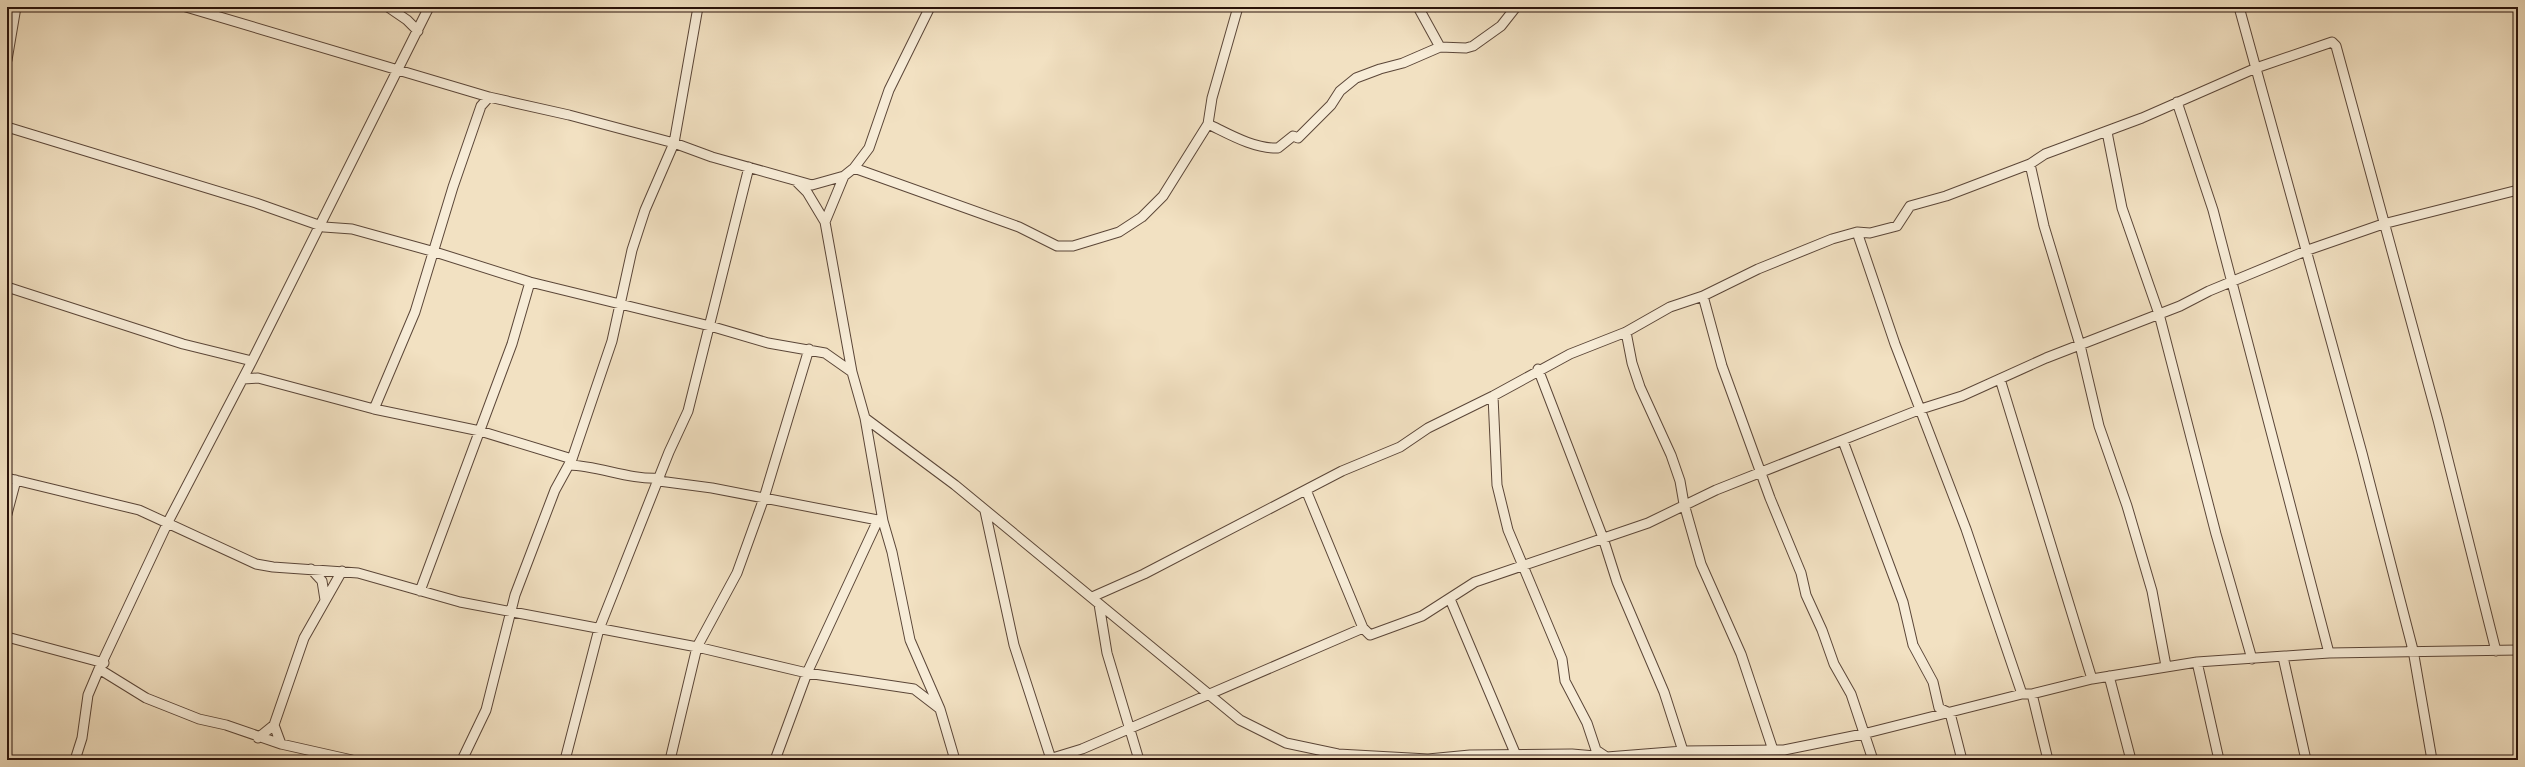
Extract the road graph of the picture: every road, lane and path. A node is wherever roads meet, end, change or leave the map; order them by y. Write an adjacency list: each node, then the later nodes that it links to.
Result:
1 (16, 7): 14 (street)
2 (186, 7): 11 (street)
3 (388, 7): 12 (street)
4 (429, 7): 12 (street)
5 (698, 7): 24 (street)
6 (930, 7): 27 (street)
7 (1238, 7): 21 (street)
8 (1418, 7): 13 (street)
9 (1516, 7): 13 (street)
10 (2239, 7): 15 (street)
11 (207, 10): 16 (street)
12 (418, 31): 16 (street)
13 (1440, 47): 21 (street)
14 (7, 60)
15 (2256, 68): 19 (street); 33 (street); 37 (street)
16 (399, 69): 17 (street); 31 (street)
17 (477, 93): 18 (street); 20 (street)
18 (489, 98): 20 (street); 24 (street)
19 (2177, 102): 23 (street); 40 (street)
20 (482, 106): 38 (street)
21 (1208, 124): 27 (street)
22 (7, 127): 34 (street)
23 (2107, 132): 25 (street); 44 (street)
24 (674, 143): 26 (street); 43 (street)
25 (2030, 164): 36 (street); 47 (street)
26 (749, 167): 29 (street); 45 (street)
27 (854, 168): 28 (street)
28 (844, 176): 29 (street); 32 (street)
29 (796, 182): 32 (street)
30 (2518, 190): 33 (street)
31 (325, 215): 34 (street); 35 (street)
32 (825, 222): 51 (street)
33 (2384, 224): 37 (street); 91 (street)
34 (319, 226): 35 (street); 49 (street)
35 (331, 227): 38 (street)
36 (1857, 232): 42 (street); 57 (street)
37 (2308, 250): 40 (street); 89 (street)
38 (435, 252): 39 (street); 56 (street)
39 (530, 282): 43 (street); 59 (street)
40 (2231, 282): 44 (street); 92 (street)
41 (7, 287): 49 (street)
42 (1703, 296): 46 (street); 63 (street)
43 (621, 305): 45 (street); 61 (street)
44 (2159, 314): 47 (street); 94 (street)
45 (710, 326): 48 (street); 66 (street)
46 (1626, 332): 50 (street); 70 (street)
47 (2080, 345): 54 (street); 97 (street)
48 (809, 349): 51 (street); 69 (street)
49 (251, 363): 52 (street); 53 (street)
50 (1538, 369): 55 (street); 75 (street)
51 (852, 372): 58 (street)
52 (258, 378): 53 (street); 56 (street)
53 (243, 379): 74 (street)
54 (2000, 379): 57 (street); 100 (street)
55 (1493, 396): 67 (street); 76 (street)
56 (374, 409): 59 (street)
57 (1921, 409): 60 (street); 102 (street)
58 (865, 418): 71 (street); 73 (street)
59 (480, 431): 61 (street); 79 (street)
60 (1843, 441): 63 (street); 105 (street)
61 (572, 459): 62 (street); 62 (street); 84 (street)
62 (590, 466): 65 (street)
63 (1762, 472): 70 (street); 108 (street)
64 (11, 479): 72 (street); 74 (street)
65 (642, 479): 66 (street); 68 (street)
66 (659, 479): 68 (street); 69 (street)
67 (1306, 490): 80 (street); 85 (street)
68 (654, 493): 86 (street)
69 (764, 498): 73 (street); 88 (street)
70 (1684, 504): 75 (street); 111 (street)
71 (985, 511): 80 (street); 116 (street)
72 (7, 514)
73 (880, 520): 98 (street); 104 (street)
74 (168, 522): 77 (street); 96 (street)
75 (1603, 538): 76 (street); 113 (street)
76 (1522, 566): 81 (street); 115 (street)
77 (311, 570): 78 (street); 82 (street)
78 (342, 571): 79 (street); 82 (street)
79 (420, 591): 84 (street)
80 (1092, 597): 83 (street)
81 (1450, 599): 85 (street); 114 (street)
82 (325, 600): 106 (street)
83 (1099, 604): 101 (street); 107 (street)
84 (512, 612): 86 (street); 119 (street)
85 (1363, 628): 101 (street)
86 (599, 629): 88 (street); 120 (street)
87 (7, 637): 96 (street)
88 (697, 647): 98 (street); 121 (street)
89 (2412, 650): 91 (street); 92 (street); 134 (street)
90 (2518, 650): 91 (street)
91 (2496, 651)
92 (2329, 653): 93 (street)
93 (2283, 658): 94 (street); 133 (street)
94 (2252, 659): 95 (street)
95 (2196, 662): 97 (street); 132 (street)
96 (102, 666): 109 (street); 117 (street)
97 (2166, 666): 99 (street)
98 (807, 673): 104 (street); 122 (street)
99 (2109, 676): 100 (street); 131 (street)
100 (2092, 679): 103 (street)
101 (1210, 694): 107 (street); 125 (street)
102 (2022, 694): 103 (street); 105 (street)
103 (2032, 694): 130 (street)
104 (940, 709): 123 (street)
105 (1950, 713): 108 (street); 129 (street)
106 (274, 724): 109 (street); 110 (street)
107 (1131, 727): 116 (street); 124 (street)
108 (1863, 734): 112 (street); 128 (street)
109 (258, 738): 110 (street)
110 (281, 744): 118 (street)
111 (1773, 750): 112 (street); 113 (street)
112 (1784, 750): 127 (street)
113 (1683, 751): 115 (street); 126 (street)
114 (1518, 758): 115 (street); 125 (street)
115 (1607, 758)
116 (1049, 759)
117 (75, 760)
118 (352, 760)
119 (462, 760)
120 (565, 760)
121 (670, 760)
122 (775, 760)
123 (955, 760)
124 (1139, 760)
125 (1428, 760)
126 (1694, 760)
127 (1787, 760)
128 (1873, 760)
129 (1962, 760)
130 (2048, 760)
131 (2131, 760)
132 (2219, 760)
133 (2306, 760)
134 (2432, 760)

